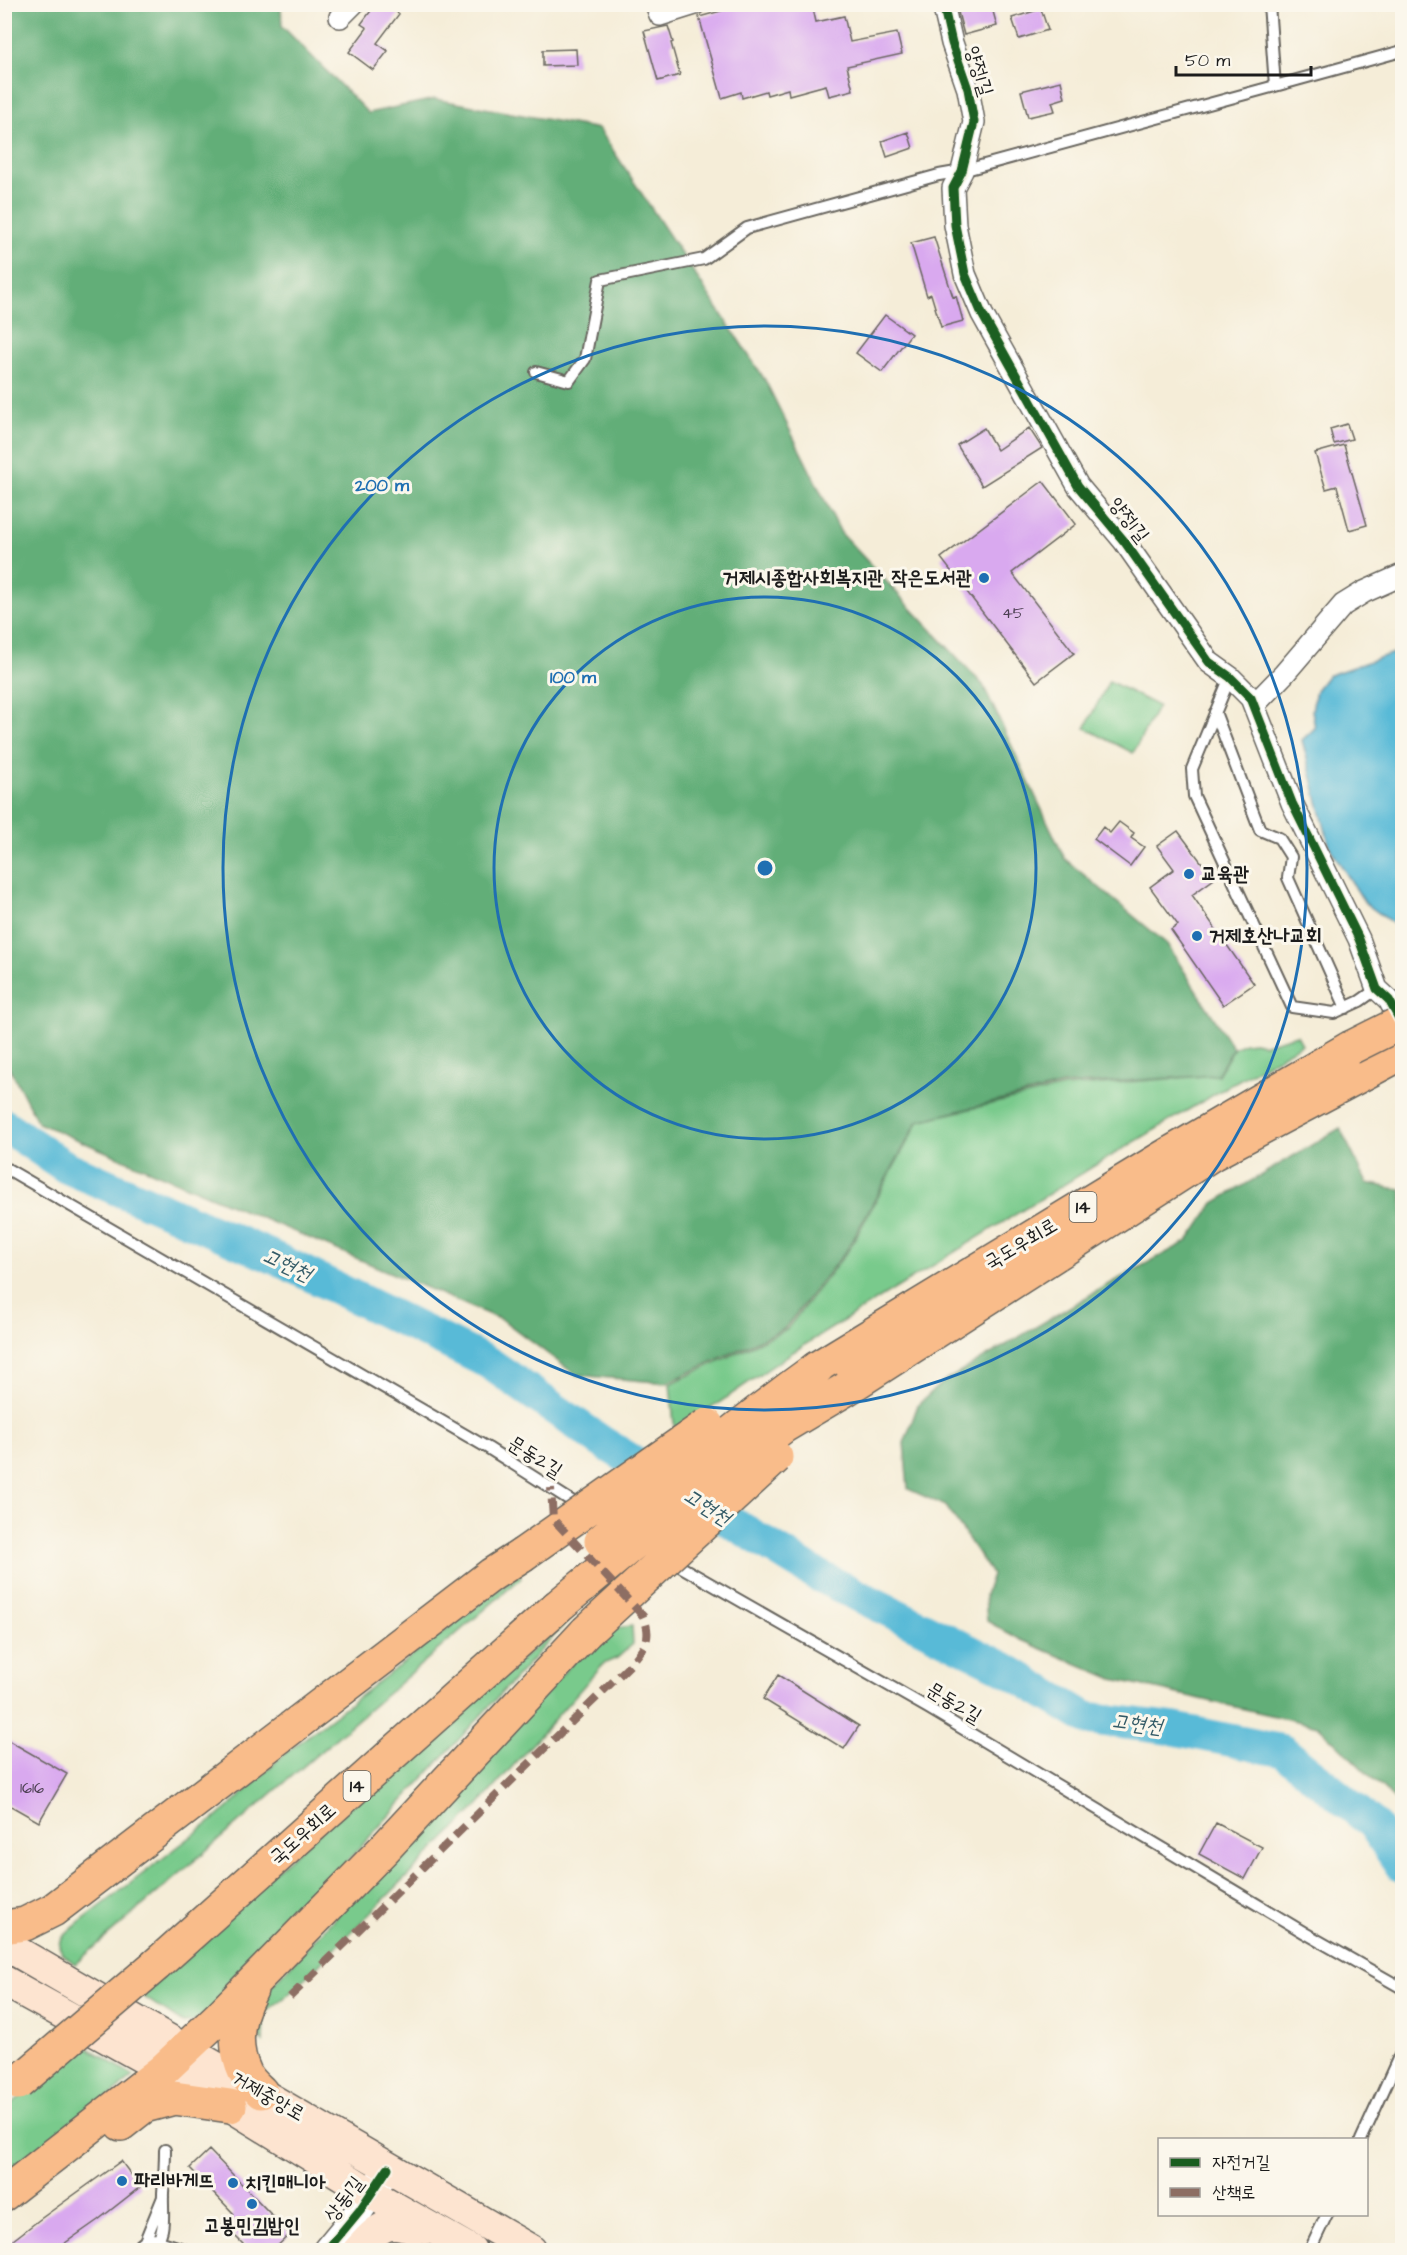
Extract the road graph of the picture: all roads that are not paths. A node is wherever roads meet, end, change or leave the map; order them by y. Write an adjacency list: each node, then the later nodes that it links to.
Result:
1 (656, 4): 2 (street)
2 (695, 4)
3 (943, 4): 7 (street, 양정1길)
4 (1269, 4): 6 (lane)
5 (1402, 51): 6 (lane)
6 (1275, 86): 7 (lane)
7 (962, 171): 8 (lane); 10 (street, 양정1길)
8 (536, 372)
9 (1402, 575): 11 (street)
10 (1230, 677): 11 (street, 양정1길); 12 (lane)
11 (1254, 705): 13 (street, 양정1길)
12 (1215, 712): 14 (lane); 14 (lane)
13 (1377, 989): 14 (lane); 15 (street, 양정1길)
14 (1346, 1008)
15 (1402, 1023): 17 (highway, 14, bridge)
16 (1402, 1053): 17 (highway, 14)
17 (1356, 1060): 19 (highway, 국도우회로 / 14); 20 (highway, 국도우회로 / 14)
18 (4, 1167): 25 (lane, 문동2길)
19 (817, 1368): 21 (highway, 14, bridge); 22 (highway, bridge)
20 (846, 1389): 21 (highway, 14, bridge); 23 (highway, bridge)
21 (548, 1601): 28 (highway, 국도우회로 / 14)
22 (6, 1943): 27 (main road, 거제중앙로)
23 (258, 1977): 27 (highway); 29 (highway)
24 (4, 1981): 27 (main road, 거제중앙로)
25 (1402, 1988)
26 (1402, 2050): 31 (lane)
27 (174, 2059): 29 (main road, 거제중앙로); 30 (main road, 거제중앙로); 35 (highway)
28 (9, 2081)
29 (261, 2092): 34 (main road, 거제중앙로)
30 (230, 2106): 33 (main road, 거제중앙로); 38 (highway)
31 (1362, 2138)
32 (165, 2150): 36 (lane)
33 (323, 2162): 37 (main road, 거제중앙로); 43 (street)
34 (394, 2171): 37 (street, 상동1길); 48 (main road, 거제중앙로)
35 (4, 2194)
36 (163, 2197): 41 (lane); 42 (lane)
37 (377, 2197): 40 (main road, 거제중앙로); 43 (street, 상동1길)
38 (4, 2200)
39 (1326, 2216): 49 (lane)
40 (433, 2229): 43 (main road); 47 (main road, 거제중앙로)
41 (147, 2237): 42 (lane); 44 (lane)
42 (158, 2240): 45 (lane); 46 (lane)
43 (342, 2246)
44 (134, 2250)
45 (150, 2250)
46 (186, 2250)
47 (471, 2250)
48 (531, 2250)
49 (1310, 2250)

